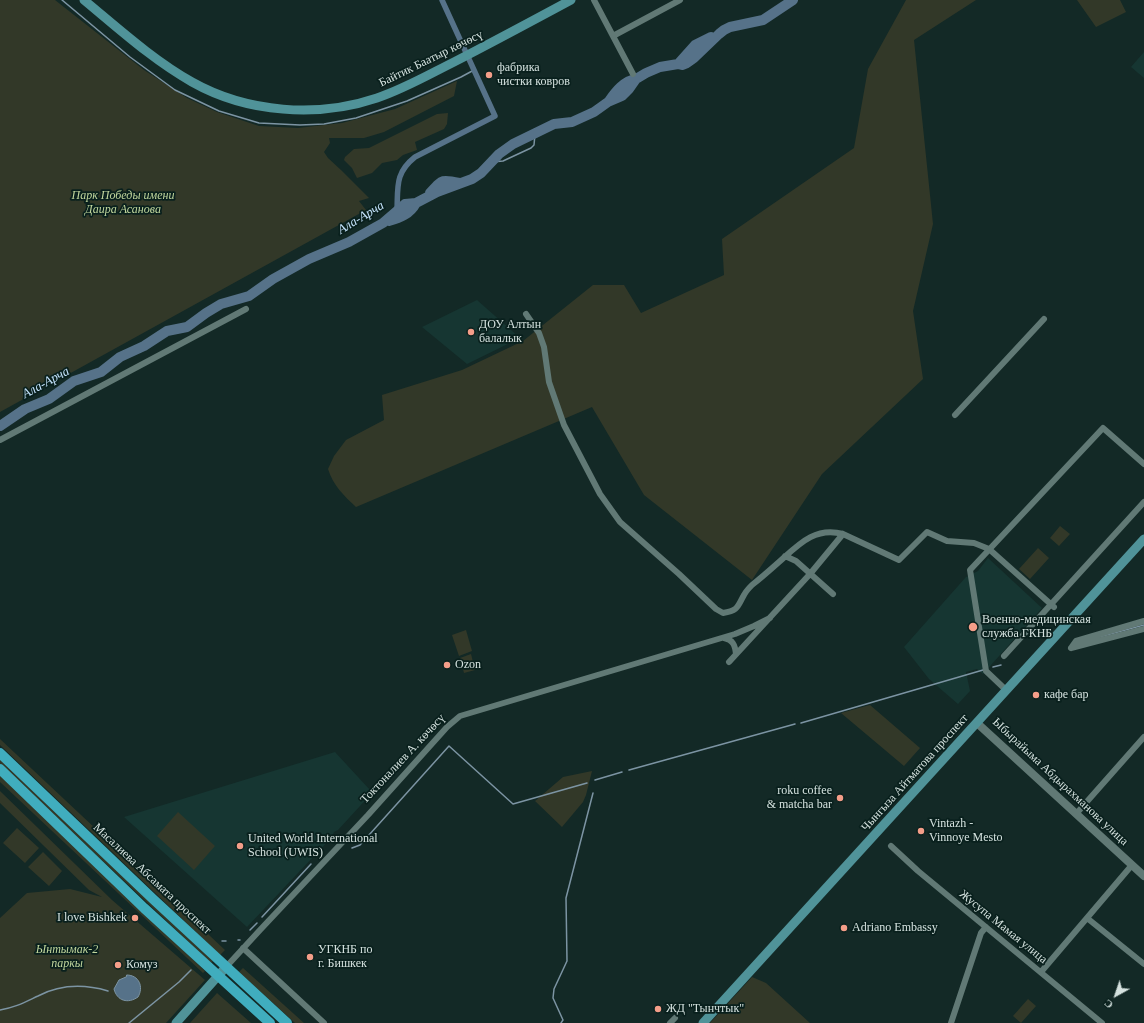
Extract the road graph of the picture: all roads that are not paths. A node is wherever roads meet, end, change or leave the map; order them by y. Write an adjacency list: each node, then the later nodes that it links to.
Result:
1 (84, 0): 2 (main road, Байтик Баатыр көчөсү)
2 (571, 0)
3 (594, 0): 5 (street)
4 (680, 0): 5 (street)
5 (613, 36): 6 (street)
6 (633, 74)
7 (246, 310): 11 (street)
8 (526, 314): 17 (street)
9 (1044, 319): 10 (street)
10 (955, 415)
11 (0, 440)
12 (1144, 464): 16 (street)
13 (1144, 502): 20 (street)
14 (844, 534): 16 (street); 17 (street); 18 (street)
15 (1144, 539): 28 (main road, Чынгыза Айтматова проспект)
16 (988, 549): 20 (street); 28 (street)
17 (785, 556): 18 (street)
18 (810, 574): 19 (street); 21 (street)
19 (833, 594)
20 (1052, 606): 26 (street)
21 (770, 618): 24 (street, Токтоналиев А. көчөсү); 25 (street)
22 (1144, 621): 23 (street)
23 (1144, 628)
24 (724, 638): 25 (street); 39 (street, Токтоналиев А. көчөсү)
25 (736, 654): 27 (street)
26 (1004, 656)
27 (729, 662)
28 (1006, 690): 29 (main road, Чынгыза Айтматова проспект)
29 (977, 723): 33 (street, Ыбырайыма Абдырахманова улица); 50 (main road, Чынгыза Айтматова проспект)
30 (1144, 737): 33 (street)
31 (0, 753): 41 (main road, Масалиева Абсамата проспект)
32 (0, 769): 43 (main road)
33 (1076, 814): 35 (street, Ыбырайыма Абдырахманова улица)
34 (891, 846): 38 (street, Жусупа Мамая улица)
35 (1132, 865): 36 (street, Ыбырайыма Абдырахманова улица); 37 (street)
36 (1144, 876)
37 (1087, 918): 40 (street); 42 (street)
38 (986, 927): 42 (street, Жусупа Мамая улица); 51 (street)
39 (243, 948): 41 (street, Токтоналиев А. көчөсү); 48 (street)
40 (1144, 964)
41 (226, 967): 43 (main road, Токтоналиев А. көчөсү); 47 (main road, Масалиева Абсамата проспект)
42 (1041, 972): 52 (street, Жусупа Мамая улица)
43 (218, 976): 45 (main road, Токтоналиев А. көчөсү); 46 (main road)
44 (675, 1018): 49 (street)
45 (176, 1023)
46 (270, 1023)
47 (288, 1023)
48 (324, 1023)
49 (670, 1023)
50 (703, 1023)
51 (951, 1023)
52 (1102, 1023)

